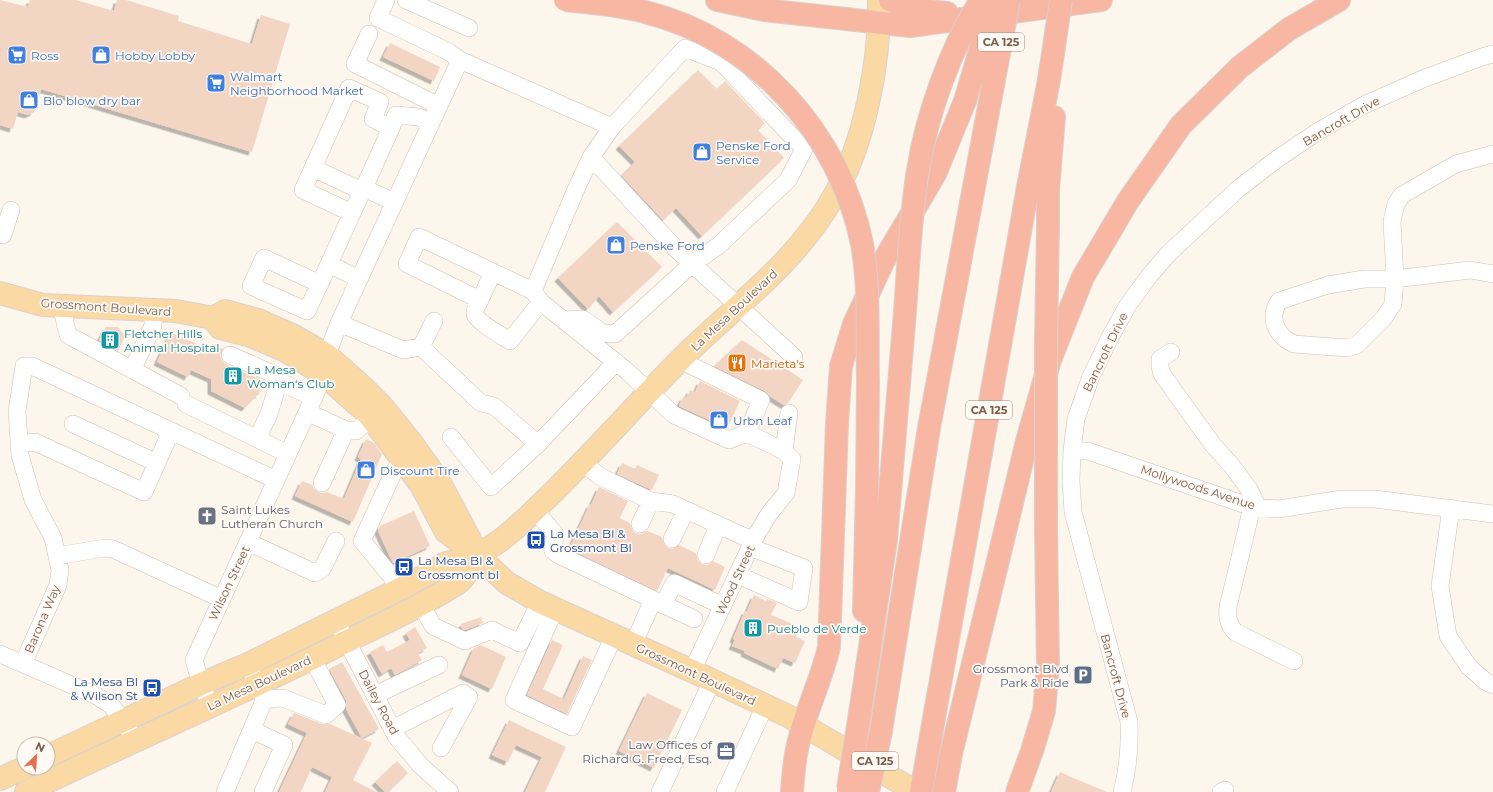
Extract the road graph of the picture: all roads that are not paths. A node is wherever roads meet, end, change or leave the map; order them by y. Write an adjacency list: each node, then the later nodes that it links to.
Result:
1 (386, 0): 18 (street)
2 (406, 0): 15 (street)
3 (564, 0): 114 (highway, bridge)
4 (717, 0): 14 (highway)
5 (879, 0): 14 (main road, La Mesa Boulevard)
6 (890, 0): 10 (highway, bridge)
7 (982, 0): 114 (highway, bridge)
8 (995, 0): 118 (highway, bridge)
9 (1009, 0): 126 (highway, CA 125, bridge)
10 (1022, 0)
11 (1061, 0): 19 (highway, CA 125, bridge)
12 (1101, 0): 14 (highway)
13 (1338, 0): 136 (highway)
14 (879, 23): 43 (main road, La Mesa Boulevard)
15 (469, 28)
16 (369, 34): 20 (street)
17 (1493, 54): 69 (street, Bancroft Drive)
18 (460, 60): 20 (street, Wilson Street); 22 (street)
19 (1049, 80): 135 (highway, CA 125); 137 (highway, bridge)
20 (439, 106): 21 (street, Wilson Street)
21 (431, 123): 23 (street); 28 (street, Wilson Street)
22 (612, 127): 25 (street); 33 (street)
23 (391, 128): 26 (street); 27 (street)
24 (1493, 154): 37 (street)
25 (591, 157): 33 (street); 40 (street)
26 (313, 168): 27 (street); 30 (street)
27 (362, 192): 28 (street); 30 (street)
28 (394, 202): 36 (street, Wilson Street)
29 (11, 210): 31 (street)
30 (352, 213): 32 (street)
31 (1, 242)
32 (329, 264): 36 (street); 38 (street)
33 (692, 264): 43 (street); 45 (street)
34 (493, 272): 40 (street); 41 (street); 41 (street)
35 (1493, 274): 37 (street)
36 (359, 279): 47 (street, Wilson Street)
37 (1395, 279): 37 (street)
38 (320, 284)
39 (0, 293): 42 (main road, Grossmont Boulevard)
40 (537, 297): 41 (street); 45 (street)
41 (480, 300)
42 (61, 306): 44 (main road, Grossmont Boulevard); 55 (street)
43 (739, 306): 51 (street); 52 (main road, La Mesa Boulevard)
44 (153, 310): 54 (main road, Grossmont Boulevard); 55 (street)
45 (564, 320): 53 (street)
46 (434, 321): 48 (street)
47 (339, 323): 48 (street); 54 (street, Wilson Street)
48 (420, 347): 68 (street)
49 (1171, 352): 78 (street)
50 (230, 355): 56 (street)
51 (794, 357)
52 (680, 360): 57 (main road, La Mesa Boulevard); 64 (street)
53 (616, 362): 57 (street); 68 (street)
54 (326, 365): 58 (street, Wilson Street); 60 (main road, Grossmont Boulevard); 91 (main road, Grossmont Boulevard)
55 (132, 370): 66 (street)
56 (279, 381): 58 (street); 66 (street)
57 (649, 393): 64 (street); 73 (main road, La Mesa Boulevard)
58 (311, 405): 62 (street); 71 (street, Wilson Street)
59 (789, 413): 70 (street)
60 (371, 418): 62 (street); 72 (main road, Grossmont Boulevard)
61 (73, 424): 74 (street)
62 (346, 430): 76 (street)
63 (171, 431): 67 (street, Barona Way); 74 (street); 75 (street)
64 (747, 433): 70 (street)
65 (451, 436): 68 (street)
66 (257, 439): 71 (street)
67 (19, 444): 74 (street); 90 (street, Barona Way)
68 (538, 444)
69 (1072, 450): 78 (street, Mollywoods Avenue); 138 (street, Bancroft Drive)
70 (784, 451): 88 (street, Wood Street)
71 (288, 454): 75 (street, Wilson Street)
72 (404, 461): 91 (main road, Grossmont Boulevard); 93 (street)
73 (583, 462): 77 (street); 80 (main road, La Mesa Boulevard)
74 (157, 463)
75 (276, 480): 87 (street, Wilson Street)
76 (322, 483)
77 (651, 501): 81 (street); 83 (street)
78 (1255, 507): 79 (street, Mollywoods Avenue); 104 (street)
79 (1451, 508): 82 (street, Mollywoods Avenue); 111 (street)
80 (535, 510): 91 (main road, La Mesa Boulevard); 95 (street)
81 (686, 510): 84 (street); 85 (street)
82 (1493, 514)
83 (640, 524)
84 (718, 525): 88 (street); 89 (street)
85 (672, 539)
86 (336, 541): 87 (street)
87 (248, 542): 94 (street, Wilson Street)
88 (752, 545): 92 (street, Wood Street); 92 (street)
89 (706, 555)
90 (57, 556): 94 (street); 105 (street, Barona Way)
91 (478, 556): 93 (main road, La Mesa Boulevard); 96 (main road, La Mesa Boulevard); 97 (main road, Grossmont Boulevard)
92 (738, 575): 98 (street, Wood Street)
93 (399, 590): 100 (main road, La Mesa Boulevard)
94 (222, 599): 110 (street, Wilson Street)
95 (658, 602): 98 (street); 99 (street); 102 (street)
96 (421, 604): 97 (street); 101 (main road, La Mesa Boulevard)
97 (548, 606): 102 (main road, Grossmont Boulevard); 102 (street)
98 (723, 606): 108 (street, Wood Street)
99 (694, 619)
100 (337, 621): 101 (street, Dailey Road); 106 (main road, La Mesa Boulevard)
101 (347, 641): 103 (main road, La Mesa Boulevard); 113 (street, Dailey Road)
102 (624, 641): 108 (main road, Grossmont Boulevard)
103 (312, 658): 112 (main road, La Mesa Boulevard); 112 (street)
104 (1294, 661)
105 (9, 662): 117 (street)
106 (248, 664): 110 (main road, La Mesa Boulevard); 112 (street)
107 (439, 665): 113 (street)
108 (692, 671): 109 (main road, Grossmont Boulevard)
109 (712, 681): 116 (main road, Grossmont Boulevard); 131 (street)
110 (201, 684): 115 (street, Wilson Street); 117 (main road, La Mesa Boulevard)
111 (1493, 685)
112 (261, 692): 115 (main road, La Mesa Boulevard); 120 (street)
113 (375, 695): 119 (street, Dailey Road)
114 (862, 700): 126 (highway, bridge)
115 (210, 705): 121 (main road, La Mesa Boulevard)
116 (765, 706): 118 (main road, Grossmont Boulevard); 132 (street)
117 (122, 721): 121 (street); 123 (main road, La Mesa Boulevard)
118 (804, 725): 133 (highway); 134 (main road, Grossmont Boulevard)
119 (392, 729): 122 (street); 130 (street, Dailey Road)
120 (252, 730): 128 (street); 129 (street)
121 (136, 740): 127 (main road, La Mesa Boulevard)
122 (440, 748)
123 (56, 752)
124 (16, 772): 125 (main road)
125 (0, 779)
126 (855, 791)
127 (26, 792)
128 (225, 792)
129 (263, 792)
130 (450, 792)
131 (660, 792)
132 (725, 792)
133 (792, 792)
134 (916, 792)
135 (921, 792)
136 (944, 792)
137 (1017, 792)
138 (1122, 792)

